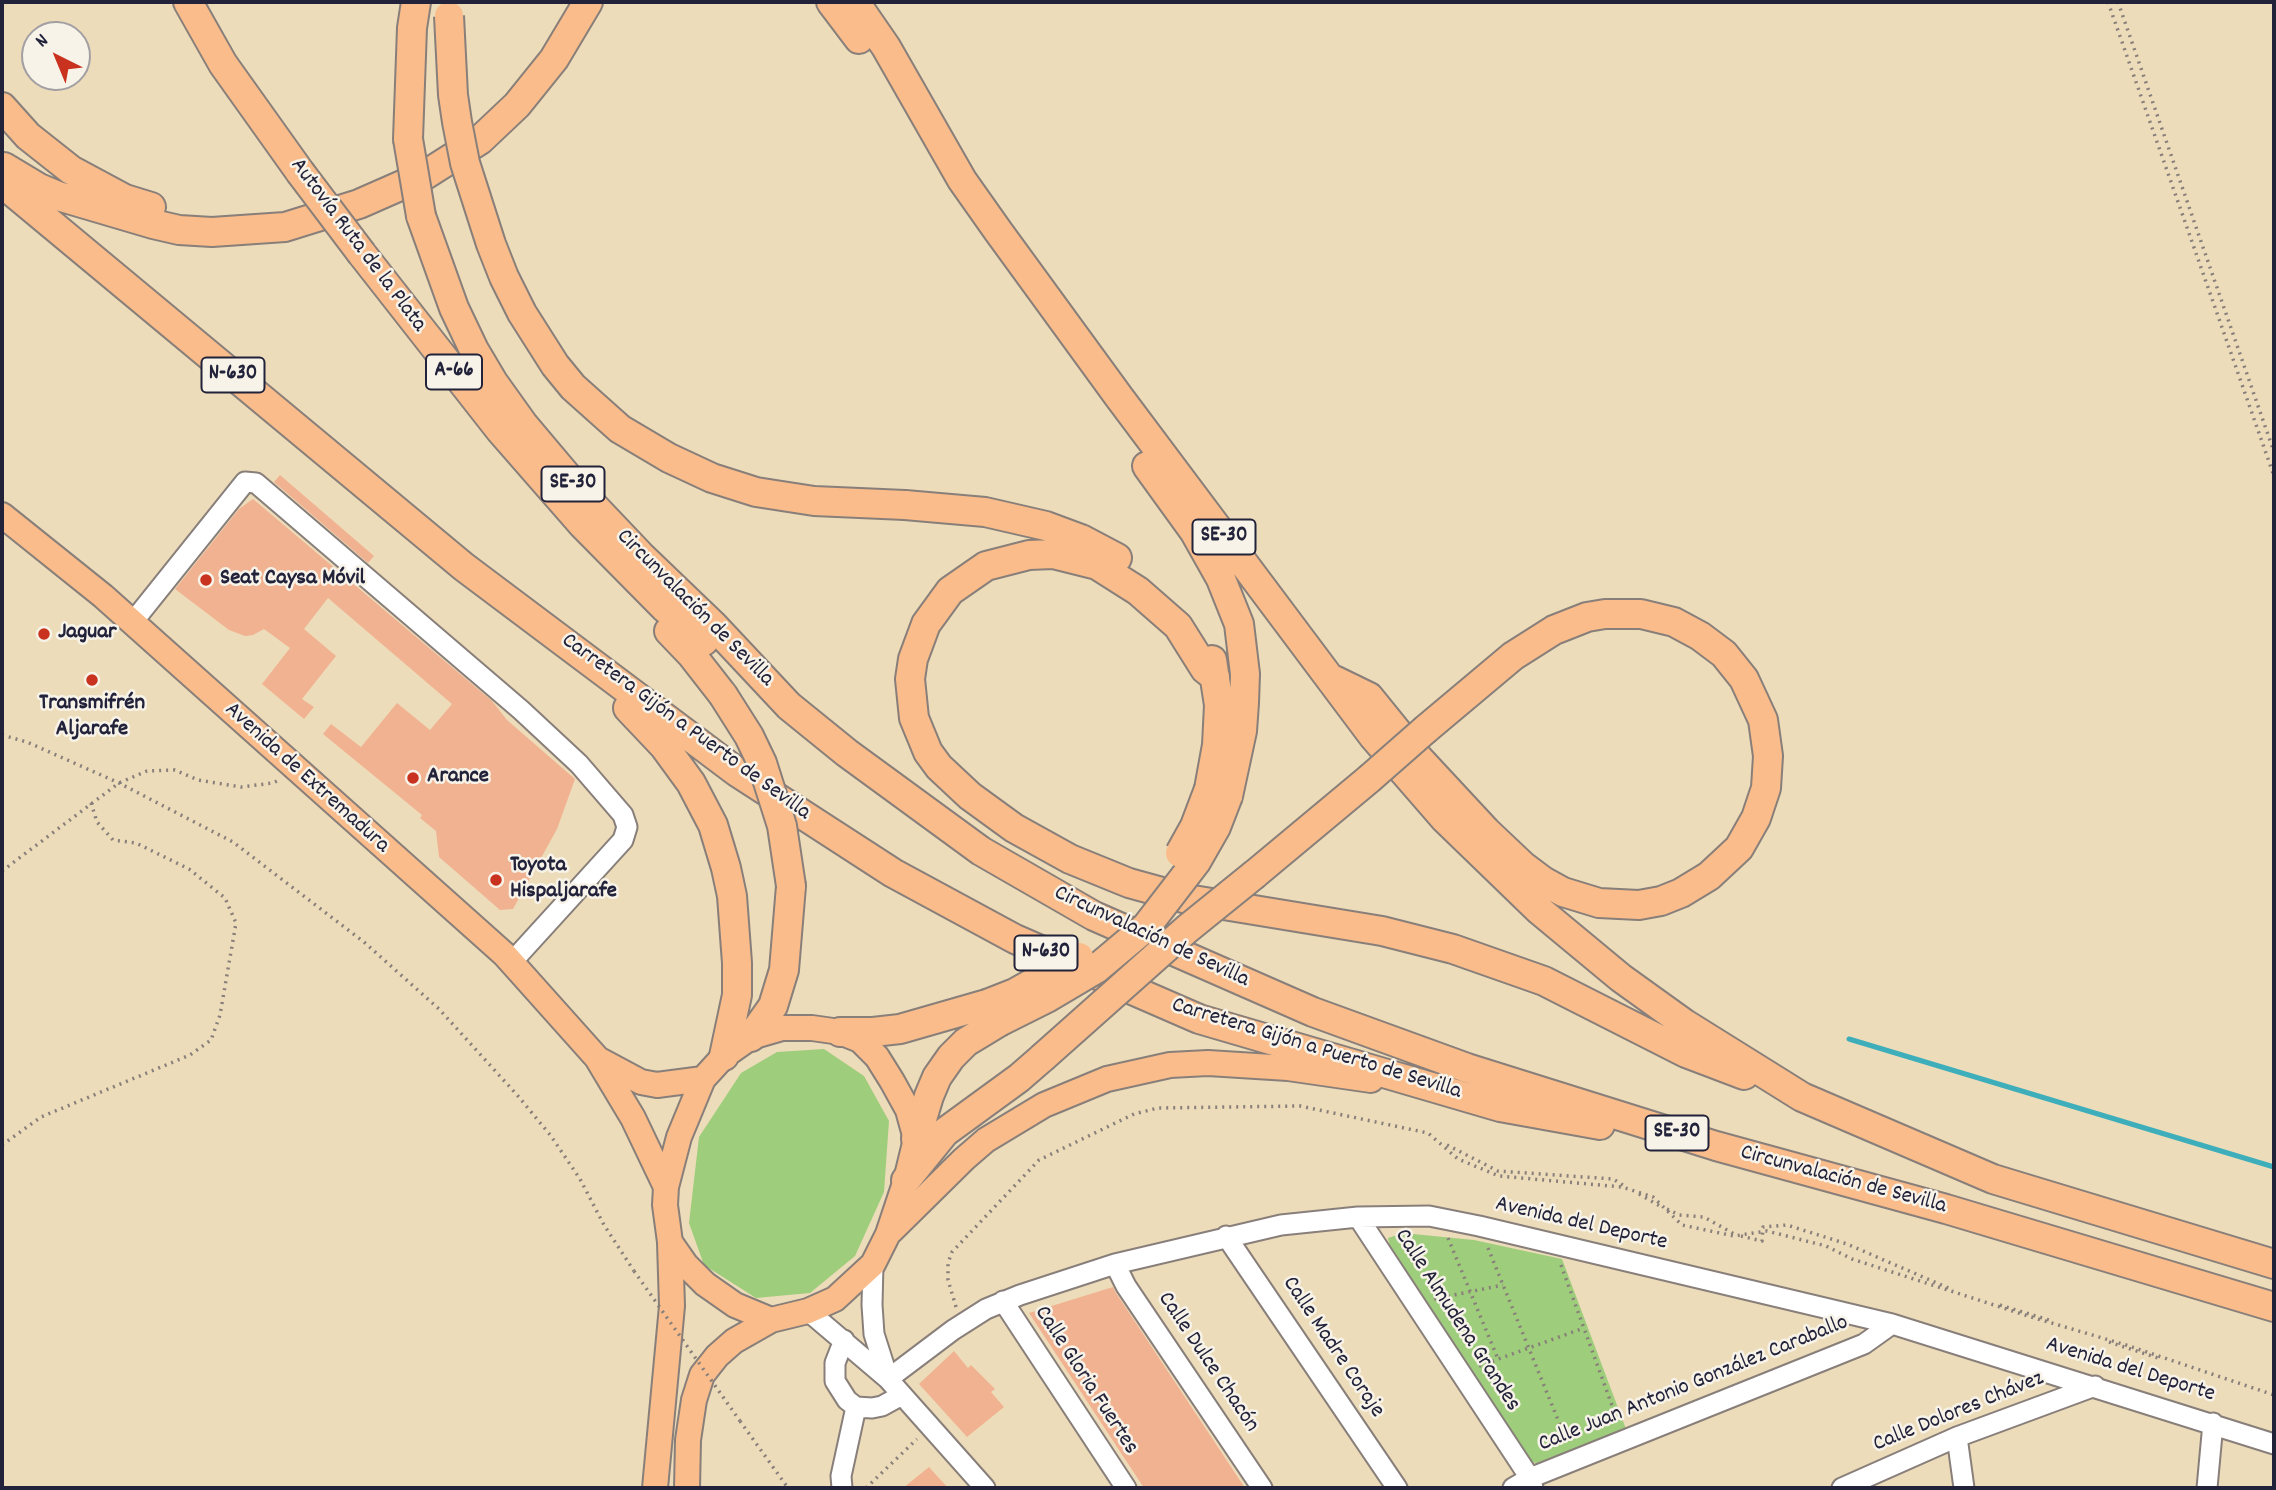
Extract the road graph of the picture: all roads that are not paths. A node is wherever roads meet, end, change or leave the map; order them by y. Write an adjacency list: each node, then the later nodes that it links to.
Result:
1 (188, 2): 16 (highway, Autovía Ruta de la Plata / A-66, bridge)
2 (416, 2): 21 (highway, Circunvalación de Sevilla / SE-30, bridge)
3 (588, 2): 13 (highway)
4 (811, 2): 8 (highway)
5 (831, 2): 8 (highway)
6 (855, 2): 11 (highway, Circunvalación de Sevilla / SE-30)
7 (449, 9): 19 (highway, bridge)
8 (858, 38): 11 (highway)
9 (2, 107): 13 (highway)
10 (2, 166): 13 (highway)
11 (962, 180): 14 (highway, Circunvalación de Sevilla / SE-30)
12 (2, 183): 17 (highway, Carretera Gijón a Puerto de Sevilla / N-630)
13 (311, 218)
14 (1119, 397): 20 (highway, Circunvalación de Sevilla / SE-30); 23 (highway, bridge)
15 (2, 515): 18 (main road, Avenida de Extremadura)
16 (612, 556): 21 (highway, Autovía Ruta de la Plata / A-66); 25 (highway, bridge)
17 (464, 567): 26 (highway); 30 (highway, Carretera Gijón a Puerto de Sevilla / N-630)
18 (132, 623): 22 (main road, Avenida de Extremadura); 22 (street)
19 (1214, 677): 23 (highway, bridge); 29 (highway)
20 (1330, 677): 29 (highway, Circunvalación de Sevilla / SE-30); 33 (highway, bridge)
21 (789, 706): 32 (highway, Circunvalación de Sevilla / SE-30)
22 (511, 963): 27 (main road, Avenida de Extremadura)
23 (993, 1013): 24 (highway); 31 (highway)
24 (840, 1032): 25 (main road); 31 (main road)
25 (751, 1037): 26 (main road)
26 (724, 1056): 28 (main road)
27 (597, 1058): 28 (main road); 34 (main road)
28 (703, 1079): 34 (main road)
29 (1802, 1097): 41 (highway, Circunvalación de Sevilla / SE-30)
30 (1500, 1107): 32 (highway, Carretera Gijón a Puerto de Sevilla / N-630); 36 (main road)
31 (916, 1139): 33 (main road)
32 (1716, 1146): 43 (highway, Circunvalación de Sevilla / SE-30)
33 (906, 1180): 36 (main road)
34 (666, 1187): 38 (main road)
35 (1358, 1217): 37 (street, Avenida del Deporte); 46 (street, Avenida del Deporte); 55 (street, Calle Almudena Grandes)
36 (888, 1234): 39 (main road)
37 (1226, 1236): 40 (street, Avenida del Deporte); 62 (street, Calle Madre Coraje)
38 (670, 1242): 45 (main road); 56 (main road)
39 (873, 1264): 44 (main road); 48 (street)
40 (1115, 1264): 42 (street, Avenida del Deporte); 61 (street, Calle Dulce Chacón)
41 (2274, 1265)
42 (1003, 1301): 48 (street, Avenida del Deporte); 60 (street, Calle Gloria Fuertes)
43 (2274, 1307)
44 (808, 1311): 45 (main road); 47 (street)
45 (771, 1320): 57 (main road)
46 (1892, 1324): 49 (street, Avenida del Deporte); 55 (street, Calle Juan Antonio González Caraballo)
47 (844, 1340): 48 (street); 51 (street)
48 (888, 1379): 50 (street)
49 (2095, 1386): 52 (street, Avenida del Deporte); 53 (street, Calle Dolores Chávez)
50 (902, 1395): 51 (street); 59 (street)
51 (856, 1407): 58 (street)
52 (2213, 1423): 54 (street, Avenida del Deporte); 65 (street)
53 (1957, 1437): 63 (street, Calle Dolores Chávez); 64 (street)
54 (2274, 1444)
55 (1525, 1485)
56 (655, 1488)
57 (687, 1488)
58 (842, 1488)
59 (985, 1488)
60 (1126, 1488)
61 (1262, 1488)
62 (1396, 1488)
63 (1842, 1488)
64 (1964, 1488)
65 (2207, 1488)

